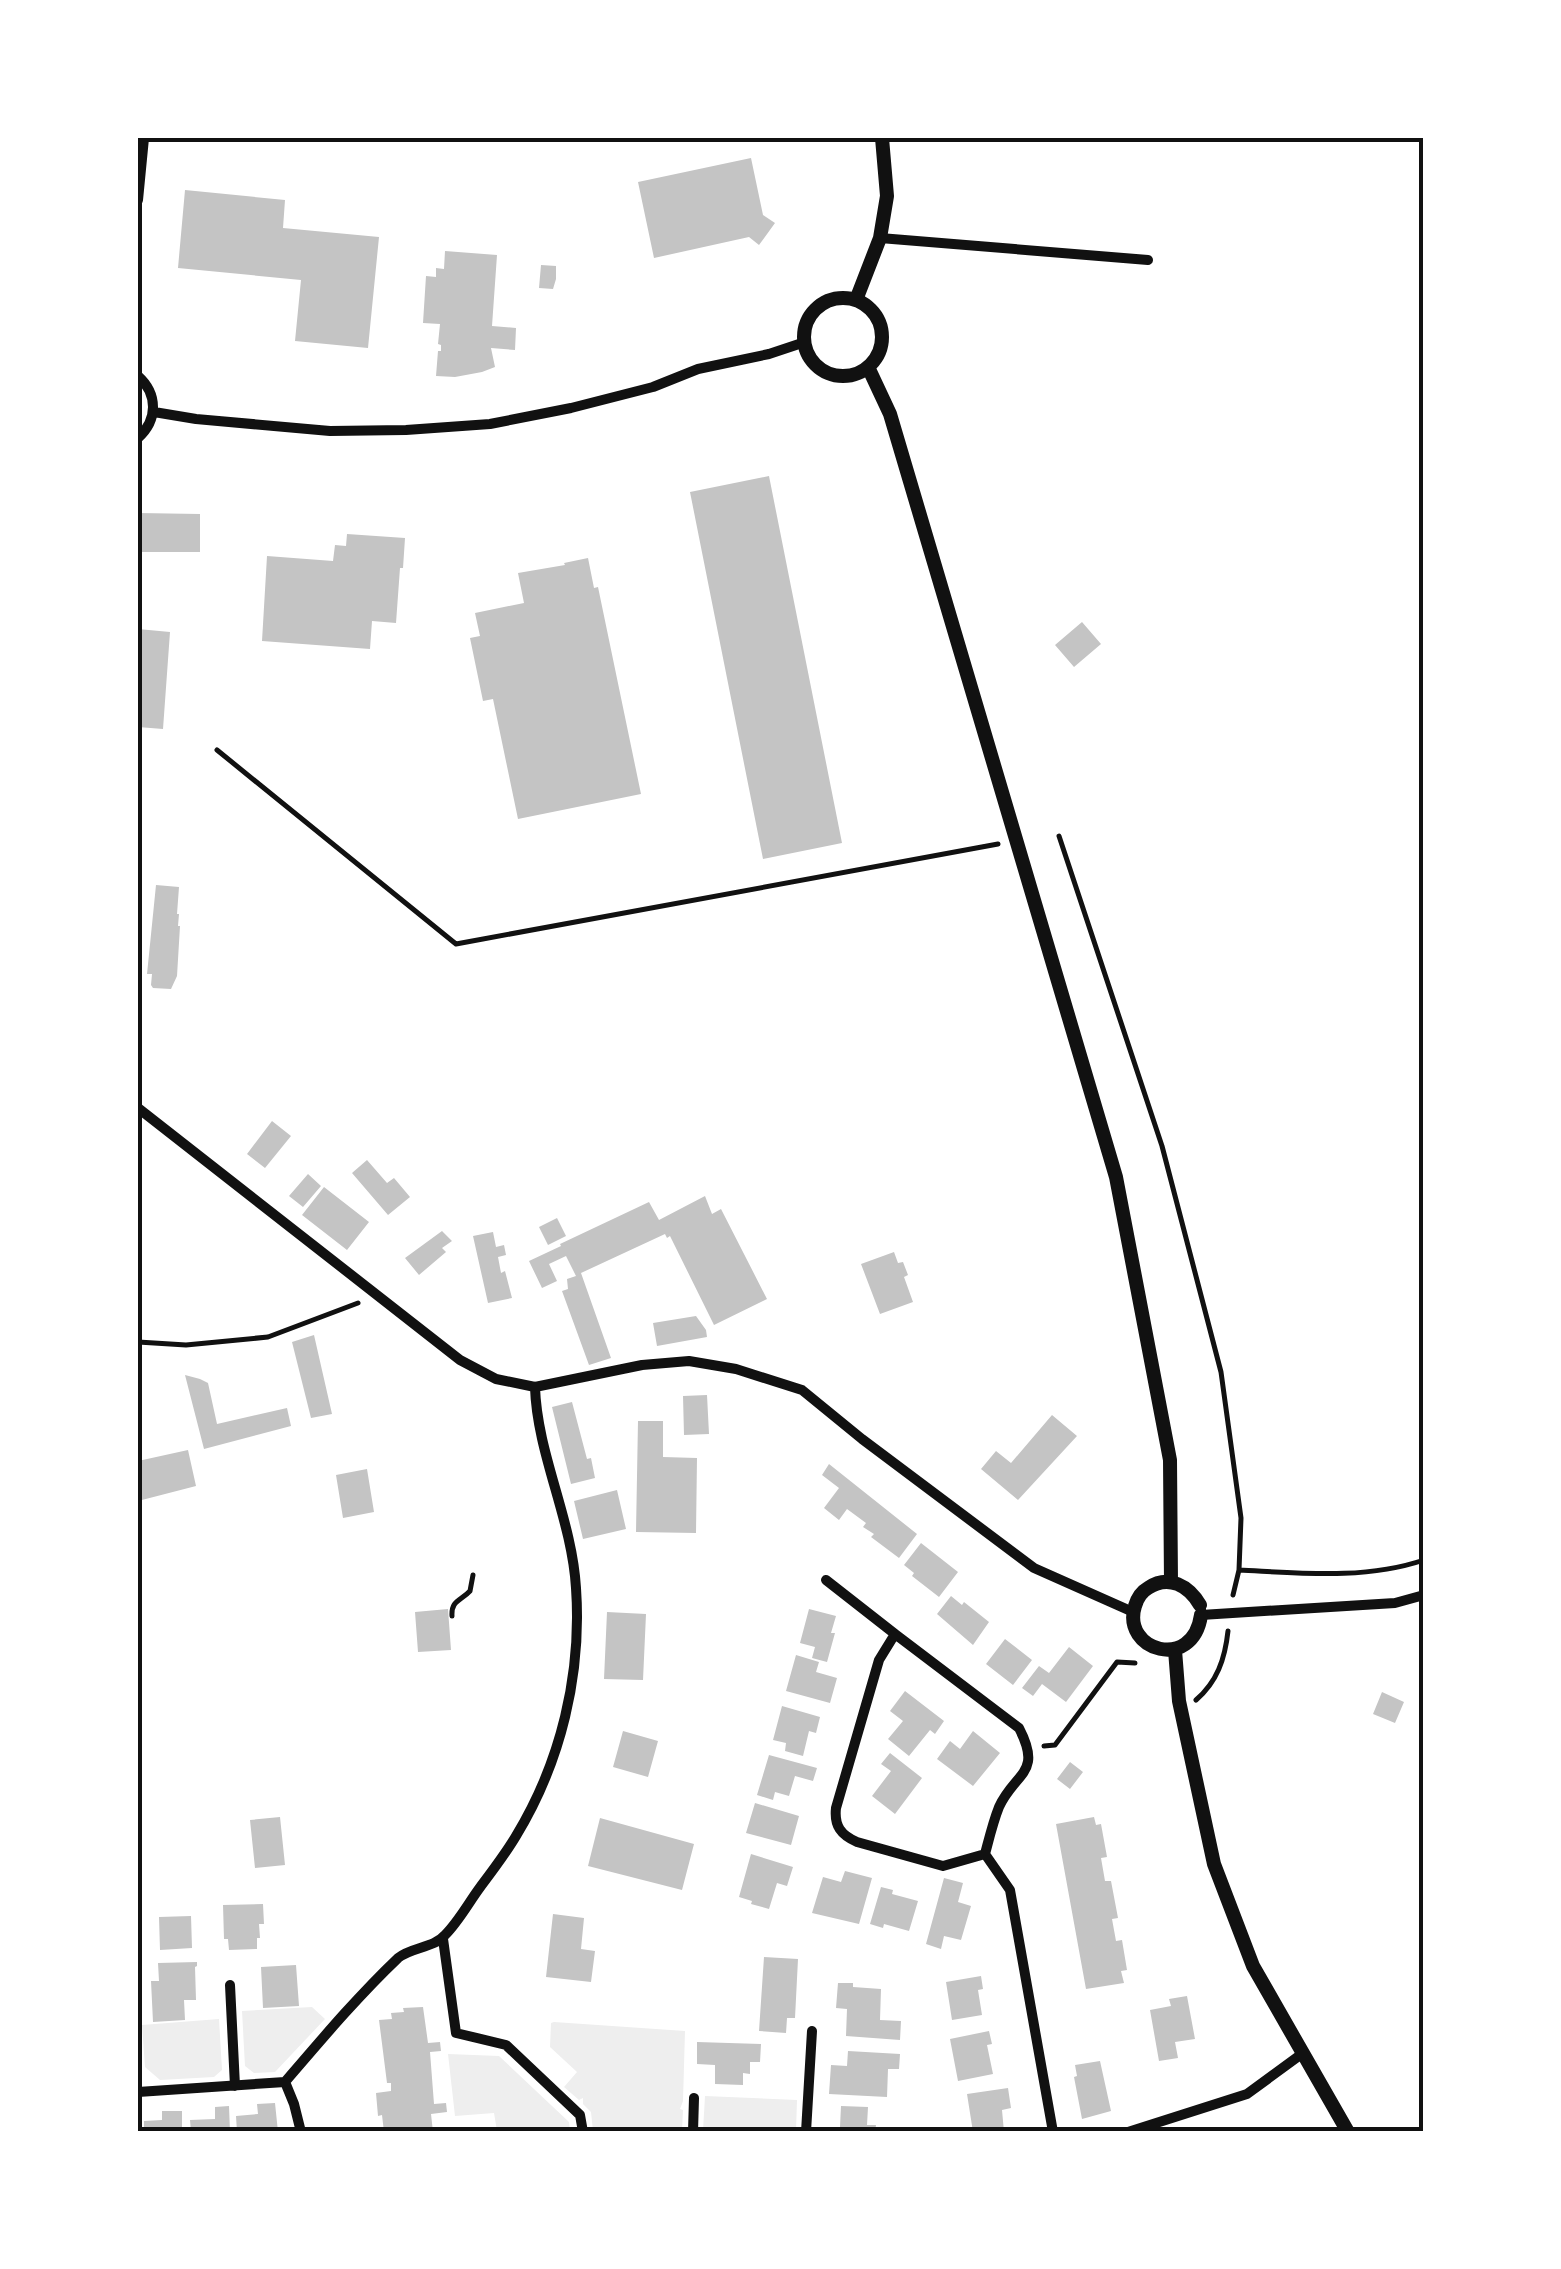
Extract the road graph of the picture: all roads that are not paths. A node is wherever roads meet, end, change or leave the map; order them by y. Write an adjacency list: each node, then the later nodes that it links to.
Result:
1 (144, 138): 3 (street)
2 (882, 138): 4 (street)
3 (138, 200)
4 (880, 238): 5 (street); 6 (street)
5 (1148, 260)
6 (856, 300): 7 (street); 8 (street)
7 (805, 342): 8 (street); 10 (street)
8 (868, 367): 15 (street)
9 (138, 376): 10 (street)
10 (154, 412): 11 (street)
11 (138, 438)
12 (138, 1108): 13 (street)
13 (535, 1387): 18 (street); 22 (street)
14 (826, 1580): 19 (street)
15 (1172, 1582): 17 (street); 18 (street)
16 (1424, 1595): 17 (street)
17 (1201, 1610): 20 (street)
18 (1133, 1612): 20 (street)
19 (894, 1634): 21 (street); 21 (street)
20 (1174, 1650): 25 (street)
21 (985, 1854): 34 (street)
22 (443, 1939): 26 (street); 31 (street)
23 (230, 1985): 27 (street)
24 (812, 2032): 33 (street)
25 (1303, 2053): 35 (street); 36 (street)
26 (285, 2082): 27 (street); 30 (street)
27 (235, 2086): 28 (street)
28 (138, 2092)
29 (694, 2098): 32 (street)
30 (301, 2132)
31 (582, 2132)
32 (692, 2132)
33 (806, 2132)
34 (1053, 2132)
35 (1128, 2132)
36 (1348, 2132)

